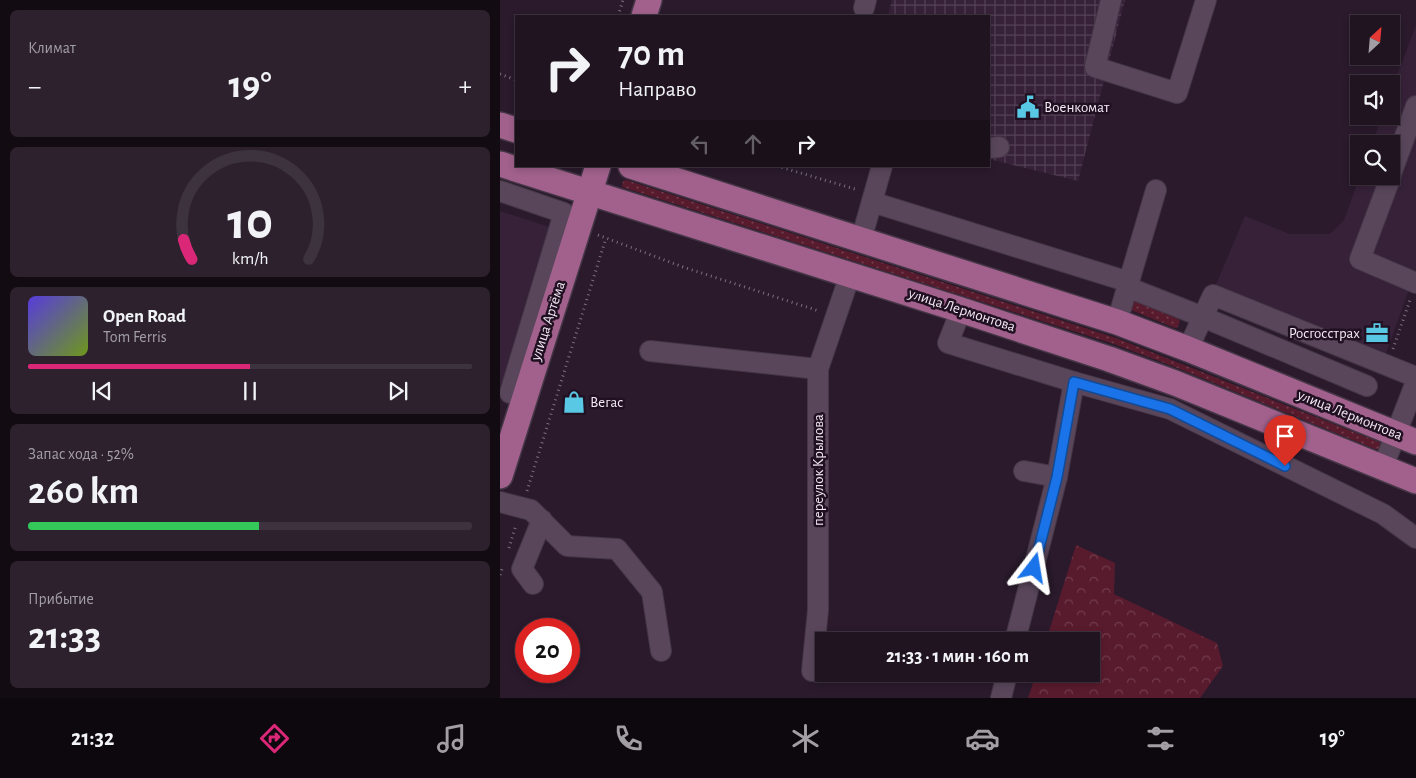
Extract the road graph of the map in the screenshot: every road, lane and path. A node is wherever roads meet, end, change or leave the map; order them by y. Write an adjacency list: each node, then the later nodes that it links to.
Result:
1 (623, 0): 5 (path)
2 (649, 0): 6 (main road)
3 (1111, 0): 4 (street)
4 (1206, 0)
5 (618, 15)
6 (644, 15)
7 (500, 74): 8 (path)
8 (515, 80)
9 (1416, 106): 12 (street)
10 (500, 125): 11 (main road)
11 (515, 130)
12 (1400, 150)
13 (500, 164): 20 (main road, улица Лермонтова)
14 (598, 167): 20 (main road, улица Артёма)
15 (634, 167): 24 (main road, улица Лермонтова)
16 (882, 167): 21 (street)
17 (1387, 185): 26 (street)
18 (1156, 190): 27 (street)
19 (500, 191): 39 (street)
20 (589, 192): 25 (main road, улица Лермонтова); 39 (main road, улица Артёма)
21 (872, 202): 24 (street); 27 (street)
22 (597, 235): 23 (path)
23 (606, 238): 29 (path); 47 (path)
24 (861, 240): 31 (main road, улица Лермонтова)
25 (850, 275): 28 (main road, улица Лермонтова); 29 (street, переулок Крылова)
26 (1416, 283)
27 (1128, 285): 30 (street); 31 (street)
28 (961, 310): 36 (street); 41 (main road, улица Лермонтова)
29 (837, 316): 34 (street, переулок Крылова)
30 (1203, 317): 32 (street); 35 (street); 38 (street)
31 (1117, 322): 32 (main road, улица Лермонтова)
32 (1188, 349): 40 (main road, улица Лермонтова)
33 (650, 351): 34 (street)
34 (818, 369): 56 (street, переулок Крылова)
35 (1416, 377)
36 (1074, 382): 44 (street); 49 (street)
37 (1416, 382): 40 (street)
38 (1367, 386)
39 (525, 396): 43 (main road, улица Артёма)
40 (1406, 438): 41 (street)
41 (1383, 468): 45 (main road, улица Лермонтова)
42 (1024, 471): 44 (street)
43 (500, 476)
44 (1057, 477): 54 (street)
45 (1416, 480)
46 (500, 502): 47 (street)
47 (522, 508): 48 (street); 50 (path)
48 (542, 520): 53 (street); 55 (street)
49 (1416, 538)
50 (508, 550)
51 (505, 558): 52 (path)
52 (500, 575)
53 (533, 584)
54 (1017, 632)
55 (661, 652)
56 (812, 671)
57 (1005, 682): 58 (street)
58 (1001, 698)

